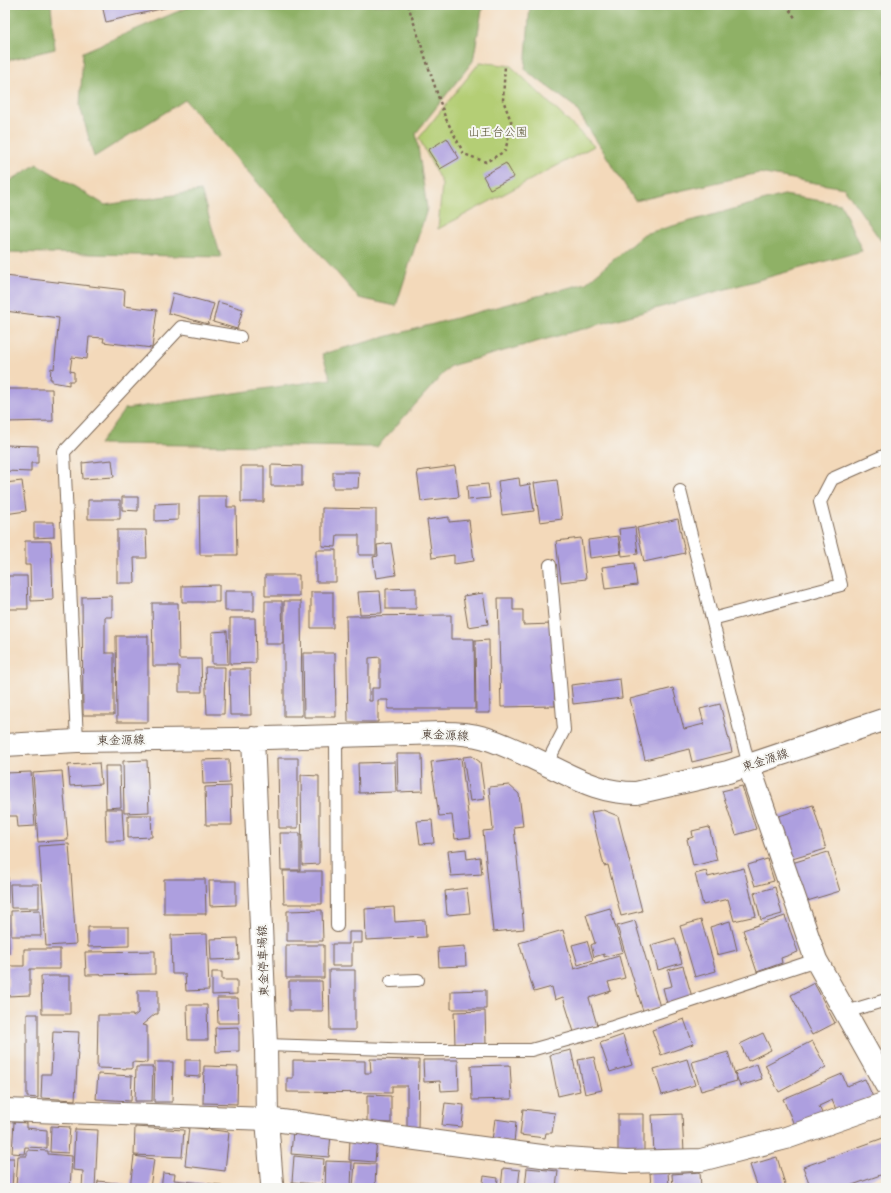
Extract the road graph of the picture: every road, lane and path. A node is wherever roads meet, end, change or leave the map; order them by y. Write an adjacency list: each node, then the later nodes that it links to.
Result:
1 (408, 5): 4 (path)
2 (786, 5): 3 (path)
3 (796, 20)
4 (505, 65)
5 (240, 337): 13 (lane)
6 (886, 455): 9 (lane)
7 (680, 491): 9 (lane)
8 (550, 564): 15 (lane)
9 (712, 619): 16 (lane)
10 (886, 719): 16 (main road, 東金源線)
11 (336, 736): 12 (main road, 東金源線); 15 (main road, 東金源線); 17 (lane)
12 (253, 738): 13 (main road, 東金源線); 23 (main road, 東金停車場線)
13 (77, 741): 14 (main road, 東金源線)
14 (5, 745)
15 (546, 764): 16 (main road, 東金源線)
16 (749, 766): 18 (main road)
17 (337, 926)
18 (816, 960): 22 (main road); 23 (lane)
19 (418, 980): 20 (lane)
20 (391, 981)
21 (886, 1000): 22 (lane)
22 (846, 1012): 24 (main road)
23 (266, 1045): 27 (main road, 東金停車場線)
24 (886, 1085)
25 (886, 1103): 27 (main road)
26 (5, 1110): 27 (main road)
27 (267, 1119): 28 (main road, 東金停車場線)
28 (273, 1187)

